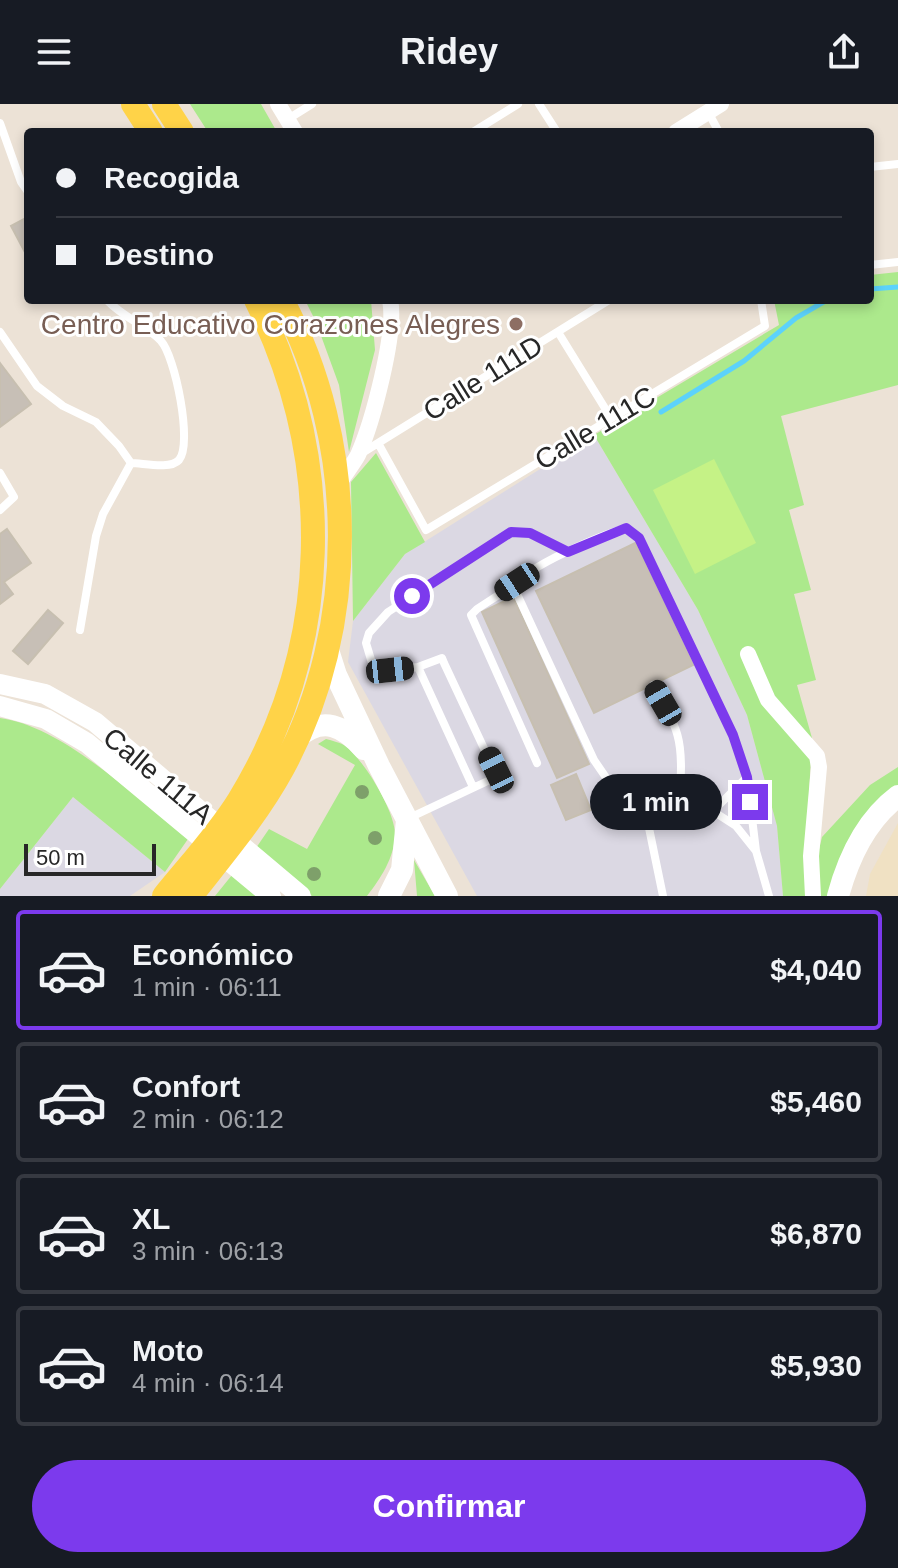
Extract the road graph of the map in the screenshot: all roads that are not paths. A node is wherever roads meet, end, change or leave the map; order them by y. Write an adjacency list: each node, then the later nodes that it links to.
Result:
1 (133, 104): 10 (main road)
2 (164, 104): 11 (main road)
3 (278, 104): 9 (street)
4 (312, 104): 9 (lane)
5 (518, 104): 12 (lane)
6 (539, 104): 13 (lane)
7 (715, 108): 14 (street); 15 (lane)
8 (0, 123): 18 (lane)
9 (291, 126)
10 (148, 128)
11 (179, 128)
12 (479, 128)
13 (554, 128)
14 (682, 128)
15 (718, 128)
16 (898, 164): 17 (lane)
17 (874, 167)
18 (24, 186)
19 (898, 262): 20 (lane)
20 (874, 265)
21 (111, 304): 32 (lane)
22 (258, 304): 54 (main road)
23 (284, 304): 34 (main road)
24 (394, 304): 31 (street)
25 (595, 304): 28 (lane, Calle 111D)
26 (762, 304): 29 (lane, Calle 111C)
27 (0, 332): 32 (lane)
28 (558, 332): 29 (lane); 30 (lane, Calle 111D)
29 (611, 418): 30 (lane, Calle 111C)
30 (378, 443): 31 (lane, Calle 111D)
31 (357, 456): 34 (street)
32 (131, 463): 38 (lane)
33 (0, 473): 35 (lane)
34 (336, 488): 39 (main road)
35 (0, 510)
36 (568, 552): 37 (lane); 41 (lane); 48 (lane)
37 (517, 582): 46 (lane); 51 (lane)
38 (80, 630)
39 (328, 650): 45 (main road); 47 (main road)
40 (748, 654): 66 (street)
41 (418, 667): 49 (lane); 49 (lane)
42 (0, 684): 60 (street, Calle 111A)
43 (653, 685): 50 (lane)
44 (0, 706): 59 (street, Calle 111A)
45 (297, 738): 47 (main road); 54 (main road)
46 (537, 763)
47 (379, 766): 55 (main road)
48 (747, 777): 53 (lane); 56 (lane)
49 (473, 787): 55 (lane)
50 (680, 790): 51 (lane); 53 (lane)
51 (642, 794): 64 (lane)
52 (898, 796): 67 (main road)
53 (714, 810): 56 (lane)
54 (239, 819): 58 (main road)
55 (407, 819): 57 (main road); 63 (main road)
56 (756, 851): 65 (lane)
57 (403, 859): 61 (main road); 62 (main road)
58 (182, 890)
59 (271, 896)
60 (301, 896)
61 (389, 896)
62 (409, 896)
63 (447, 896)
64 (663, 896)
65 (769, 896)
66 (813, 896)
67 (838, 896)

